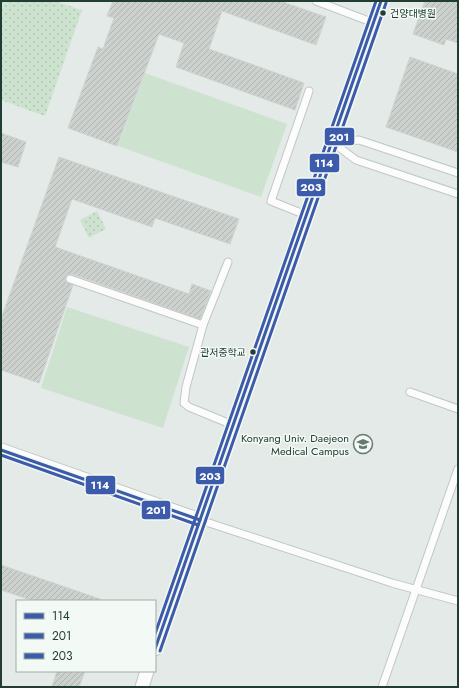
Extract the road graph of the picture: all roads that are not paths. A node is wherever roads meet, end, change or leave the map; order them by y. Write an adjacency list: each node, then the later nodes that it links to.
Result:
1 (316, 1): 3 (lane)
2 (381, 1): 3 (street)
3 (374, 23): 5 (street)
4 (309, 91): 8 (lane)
5 (332, 142): 6 (lane); 7 (lane); 8 (street)
6 (458, 173)
7 (458, 194)
8 (306, 215): 14 (street)
9 (228, 262): 11 (lane)
10 (70, 279): 11 (lane)
11 (203, 324): 14 (lane)
12 (410, 392): 13 (lane)
13 (458, 409)
14 (233, 425): 17 (street)
15 (1, 450): 17 (street)
16 (458, 469): 18 (lane)
17 (200, 520): 18 (lane); 20 (street)
18 (416, 590): 19 (lane); 23 (lane)
19 (458, 601)
20 (156, 646)
21 (147, 672): 22 (street)
22 (142, 687)
23 (382, 687)

